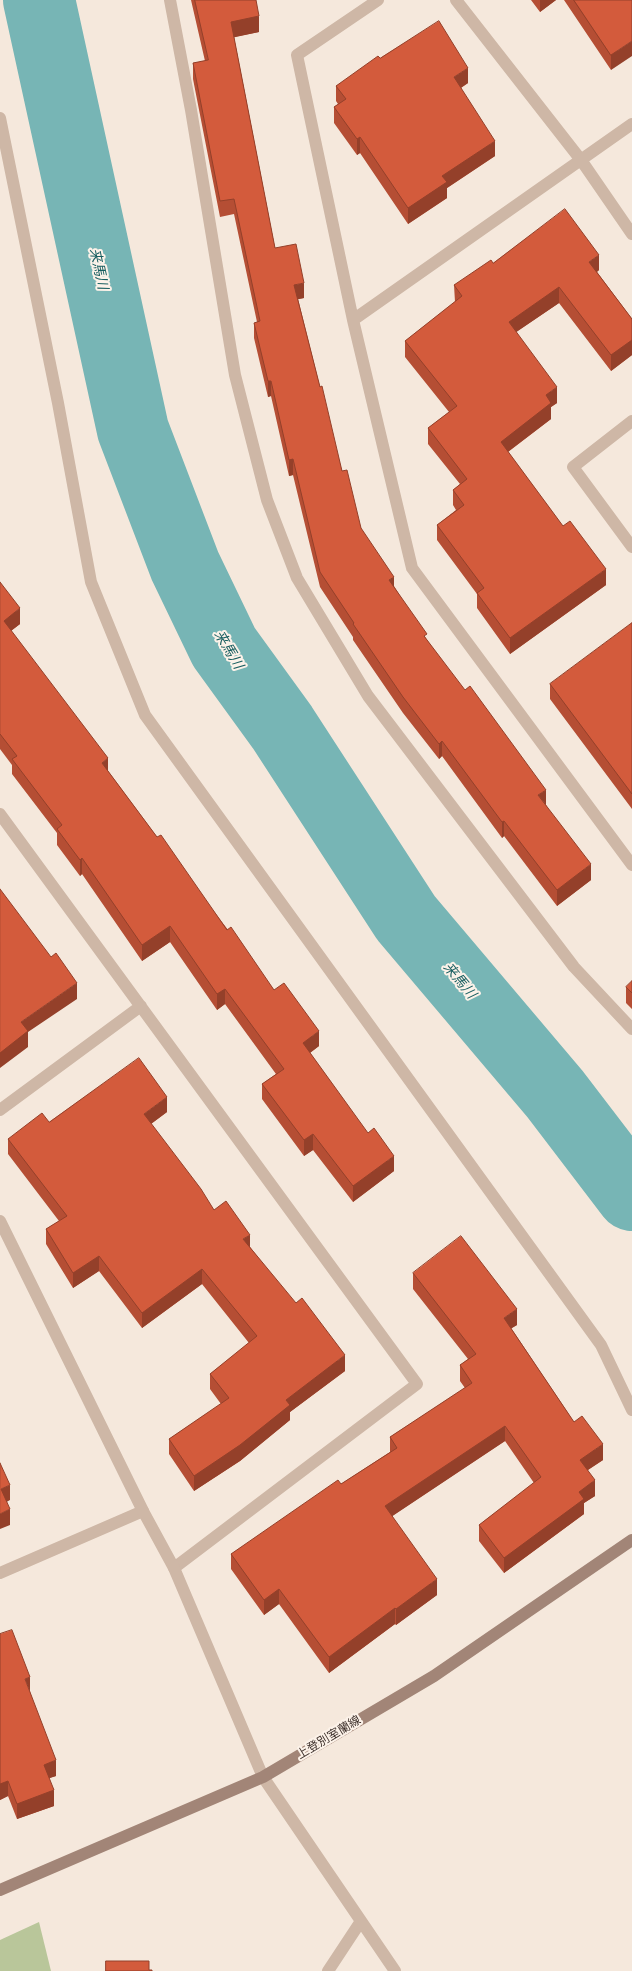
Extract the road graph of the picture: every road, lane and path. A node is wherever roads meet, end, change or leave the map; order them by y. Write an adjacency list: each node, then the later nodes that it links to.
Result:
1 (170, 0): 14 (street)
2 (378, 0): 8 (street)
3 (456, 0): 6 (street)
4 (0, 118): 17 (street)
5 (632, 124): 6 (street)
6 (581, 160): 7 (street); 8 (street)
7 (632, 234)
8 (352, 320): 12 (street)
9 (632, 421): 10 (street)
10 (632, 547)
11 (0, 814): 13 (street)
12 (632, 865)
13 (141, 1006): 15 (street); 20 (street)
14 (632, 1029)
15 (0, 1110)
16 (0, 1221): 18 (street)
17 (632, 1410)
18 (143, 1511): 20 (street); 21 (street)
19 (632, 1540): 22 (main road, 上登別室蘭線)
20 (174, 1568): 22 (street)
21 (0, 1573)
22 (264, 1777): 23 (main road, 上登別室蘭線); 24 (street)
23 (0, 1890)
24 (361, 1921): 25 (street); 26 (street)
25 (328, 1971)
26 (395, 1971)

